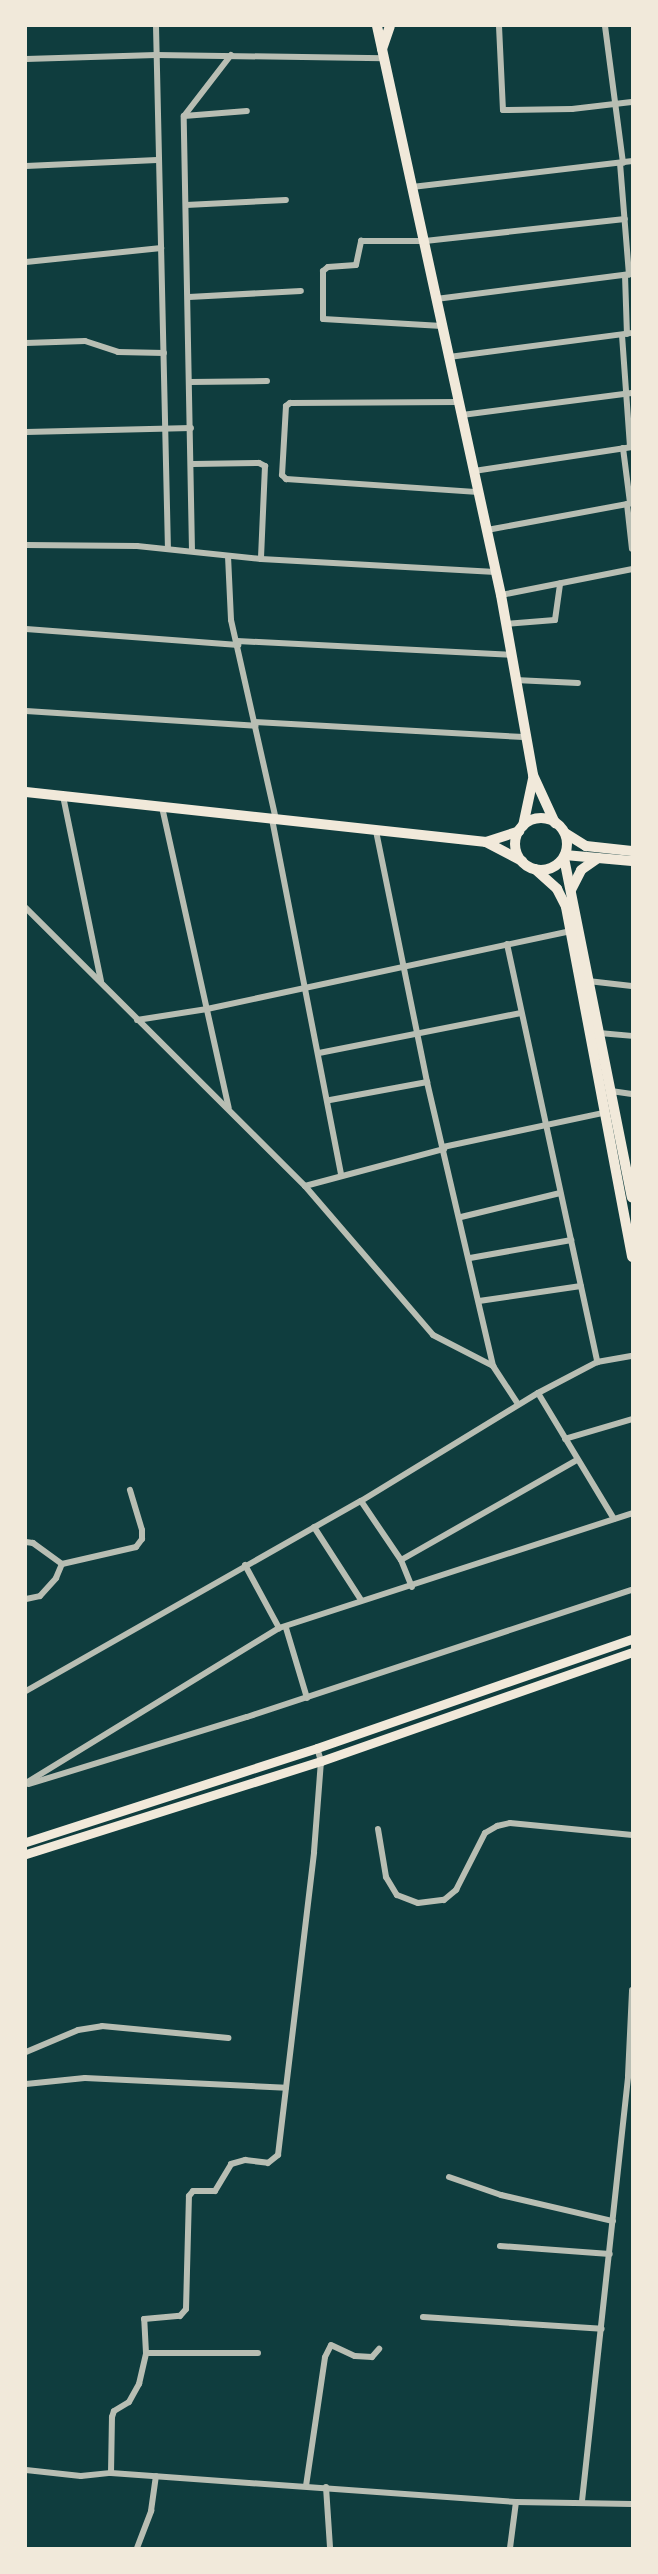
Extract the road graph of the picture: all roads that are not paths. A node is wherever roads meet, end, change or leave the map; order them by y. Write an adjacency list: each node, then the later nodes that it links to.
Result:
1 (156, 26): 7 (street)
2 (377, 26): 6 (main road)
3 (390, 26): 6 (main road)
4 (499, 26): 11 (street)
5 (605, 26): 11 (street)
6 (383, 53): 8 (street); 18 (main road)
7 (156, 55): 8 (street); 9 (street); 14 (street)
8 (231, 55): 13 (street)
9 (26, 59)
10 (633, 102): 11 (street)
11 (615, 104): 16 (street)
12 (247, 111): 13 (street)
13 (184, 116): 20 (street)
14 (157, 160): 17 (street); 23 (street)
15 (633, 161): 16 (street)
16 (621, 163): 18 (street); 21 (street)
17 (26, 166)
18 (412, 187): 22 (main road)
19 (286, 200): 20 (street)
20 (186, 205): 27 (street)
21 (628, 220): 22 (street); 25 (street)
22 (425, 241): 28 (main road); 29 (street)
23 (161, 248): 24 (street); 32 (street)
24 (26, 261)
25 (629, 275): 28 (street); 30 (street)
26 (301, 291): 27 (street)
27 (189, 297): 35 (street)
28 (436, 299): 29 (main road)
29 (442, 326): 33 (main road)
30 (627, 334): 33 (street); 36 (street)
31 (26, 343): 32 (street)
32 (164, 353): 40 (street)
33 (448, 357): 37 (main road)
34 (267, 381): 35 (street)
35 (190, 382): 39 (street)
36 (630, 394): 38 (street); 42 (street)
37 (459, 402): 38 (main road); 45 (street)
38 (462, 415): 44 (main road)
39 (191, 428): 40 (street); 43 (street)
40 (166, 429): 41 (street); 49 (street)
41 (26, 432)
42 (628, 447): 44 (street); 46 (street)
43 (193, 464): 51 (street); 53 (street)
44 (474, 471): 45 (main road)
45 (479, 492): 47 (main road)
46 (630, 503): 47 (street); 50 (street)
47 (487, 530): 55 (main road)
48 (26, 544): 49 (street)
49 (168, 549): 51 (street)
50 (633, 549)
51 (192, 551): 52 (street)
52 (228, 556): 53 (street); 60 (street)
53 (261, 559): 55 (street)
54 (633, 569): 56 (street)
55 (496, 572): 57 (main road)
56 (560, 583): 57 (street); 58 (street)
57 (501, 595): 58 (main road)
58 (506, 624): 61 (main road)
59 (26, 629): 60 (street)
60 (237, 643): 61 (street); 65 (street)
61 (511, 655): 62 (main road)
62 (514, 680): 63 (street); 66 (main road)
63 (578, 683)
64 (26, 711): 65 (street)
65 (256, 724): 66 (street); 71 (street)
66 (524, 737): 67 (main road)
67 (533, 775): 72 (main road); 73 (main road)
68 (26, 792): 69 (main road)
69 (63, 796): 70 (main road); 89 (street)
70 (162, 807): 71 (main road); 92 (street)
71 (274, 818): 74 (main road); 91 (street)
72 (555, 823): 73 (main road); 75 (main road)
73 (521, 829): 76 (main road); 80 (main road)
74 (376, 831): 76 (main road); 87 (street)
75 (565, 833): 77 (main road); 78 (main road)
76 (486, 842): 80 (main road)
77 (633, 851)
78 (564, 856): 79 (main road); 82 (main road); 83 (main road)
79 (600, 857): 81 (main road); 83 (main road)
80 (522, 861): 82 (main road)
81 (633, 861)
82 (535, 870): 85 (main road)
83 (571, 891): 88 (main road)
84 (26, 908): 89 (street)
85 (570, 931): 86 (street); 104 (main road)
86 (507, 944): 87 (street); 93 (street)
87 (404, 966): 91 (street); 96 (street)
88 (588, 981): 90 (street); 95 (main road)
89 (101, 983): 94 (street)
90 (633, 986)
91 (304, 987): 92 (street); 98 (street)
92 (207, 1009): 94 (street); 103 (street)
93 (521, 1013): 96 (street); 105 (street)
94 (137, 1020): 103 (street)
95 (599, 1033): 97 (street); 100 (main road)
96 (417, 1034): 98 (street); 99 (street)
97 (633, 1036)
98 (319, 1053): 102 (street)
99 (427, 1082): 102 (street); 106 (street)
100 (611, 1091): 101 (street); 109 (main road)
101 (633, 1094)
102 (330, 1100): 107 (street)
103 (229, 1109): 108 (street)
104 (603, 1113): 105 (street); 113 (main road)
105 (543, 1125): 106 (street); 110 (street)
106 (443, 1148): 107 (street); 111 (street)
107 (341, 1174): 108 (street)
108 (305, 1186): 119 (street)
109 (632, 1191)
110 (560, 1193): 111 (street); 112 (street)
111 (461, 1216): 114 (street)
112 (571, 1240): 114 (street); 115 (street)
113 (633, 1257)
114 (470, 1258): 116 (street)
115 (581, 1286): 116 (street); 118 (street)
116 (479, 1301): 119 (street)
117 (633, 1356): 118 (street)
118 (597, 1362): 120 (street)
119 (493, 1366): 121 (street)
120 (538, 1393): 121 (street); 123 (street)
121 (518, 1404): 126 (street)
122 (633, 1419): 123 (street)
123 (565, 1439): 124 (street)
124 (577, 1460): 128 (street); 131 (street)
125 (130, 1490): 132 (street)
126 (361, 1501): 129 (street); 131 (street)
127 (633, 1513): 128 (street)
128 (614, 1519): 134 (street)
129 (314, 1527): 133 (street); 137 (street)
130 (26, 1542): 132 (street)
131 (401, 1560): 134 (street)
132 (62, 1564): 136 (street)
133 (245, 1565): 138 (street); 141 (street)
134 (412, 1587): 137 (street)
135 (633, 1590): 142 (street)
136 (26, 1599)
137 (361, 1600): 138 (street)
138 (282, 1628): 142 (street); 145 (street)
139 (633, 1639): 143 (main road)
140 (633, 1652): 144 (main road)
141 (26, 1691)
142 (307, 1698): 145 (street)
143 (317, 1748): 144 (street); 148 (main road)
144 (321, 1761): 149 (main road); 155 (street)
145 (26, 1784)
146 (378, 1829): 147 (street)
147 (633, 1835)
148 (26, 1842)
149 (26, 1854)
150 (633, 1990): 153 (street)
151 (228, 2038): 152 (street)
152 (26, 2052)
153 (631, 2076): 157 (street)
154 (26, 2084): 155 (street)
155 (286, 2088): 163 (street)
156 (449, 2177): 157 (street)
157 (613, 2221): 159 (street)
158 (500, 2246): 159 (street)
159 (610, 2254): 161 (street)
160 (423, 2317): 161 (street)
161 (602, 2328): 170 (street)
162 (378, 2349): 168 (street)
163 (146, 2353): 164 (street); 166 (street)
164 (258, 2353)
165 (26, 2470): 166 (street)
166 (111, 2473): 167 (street)
167 (156, 2476): 168 (street); 173 (street)
168 (306, 2486): 169 (street)
169 (326, 2487): 171 (street); 174 (street)
170 (582, 2501): 171 (street); 172 (street)
171 (516, 2502): 175 (street)
172 (633, 2504)
173 (137, 2548)
174 (330, 2548)
175 (510, 2548)

